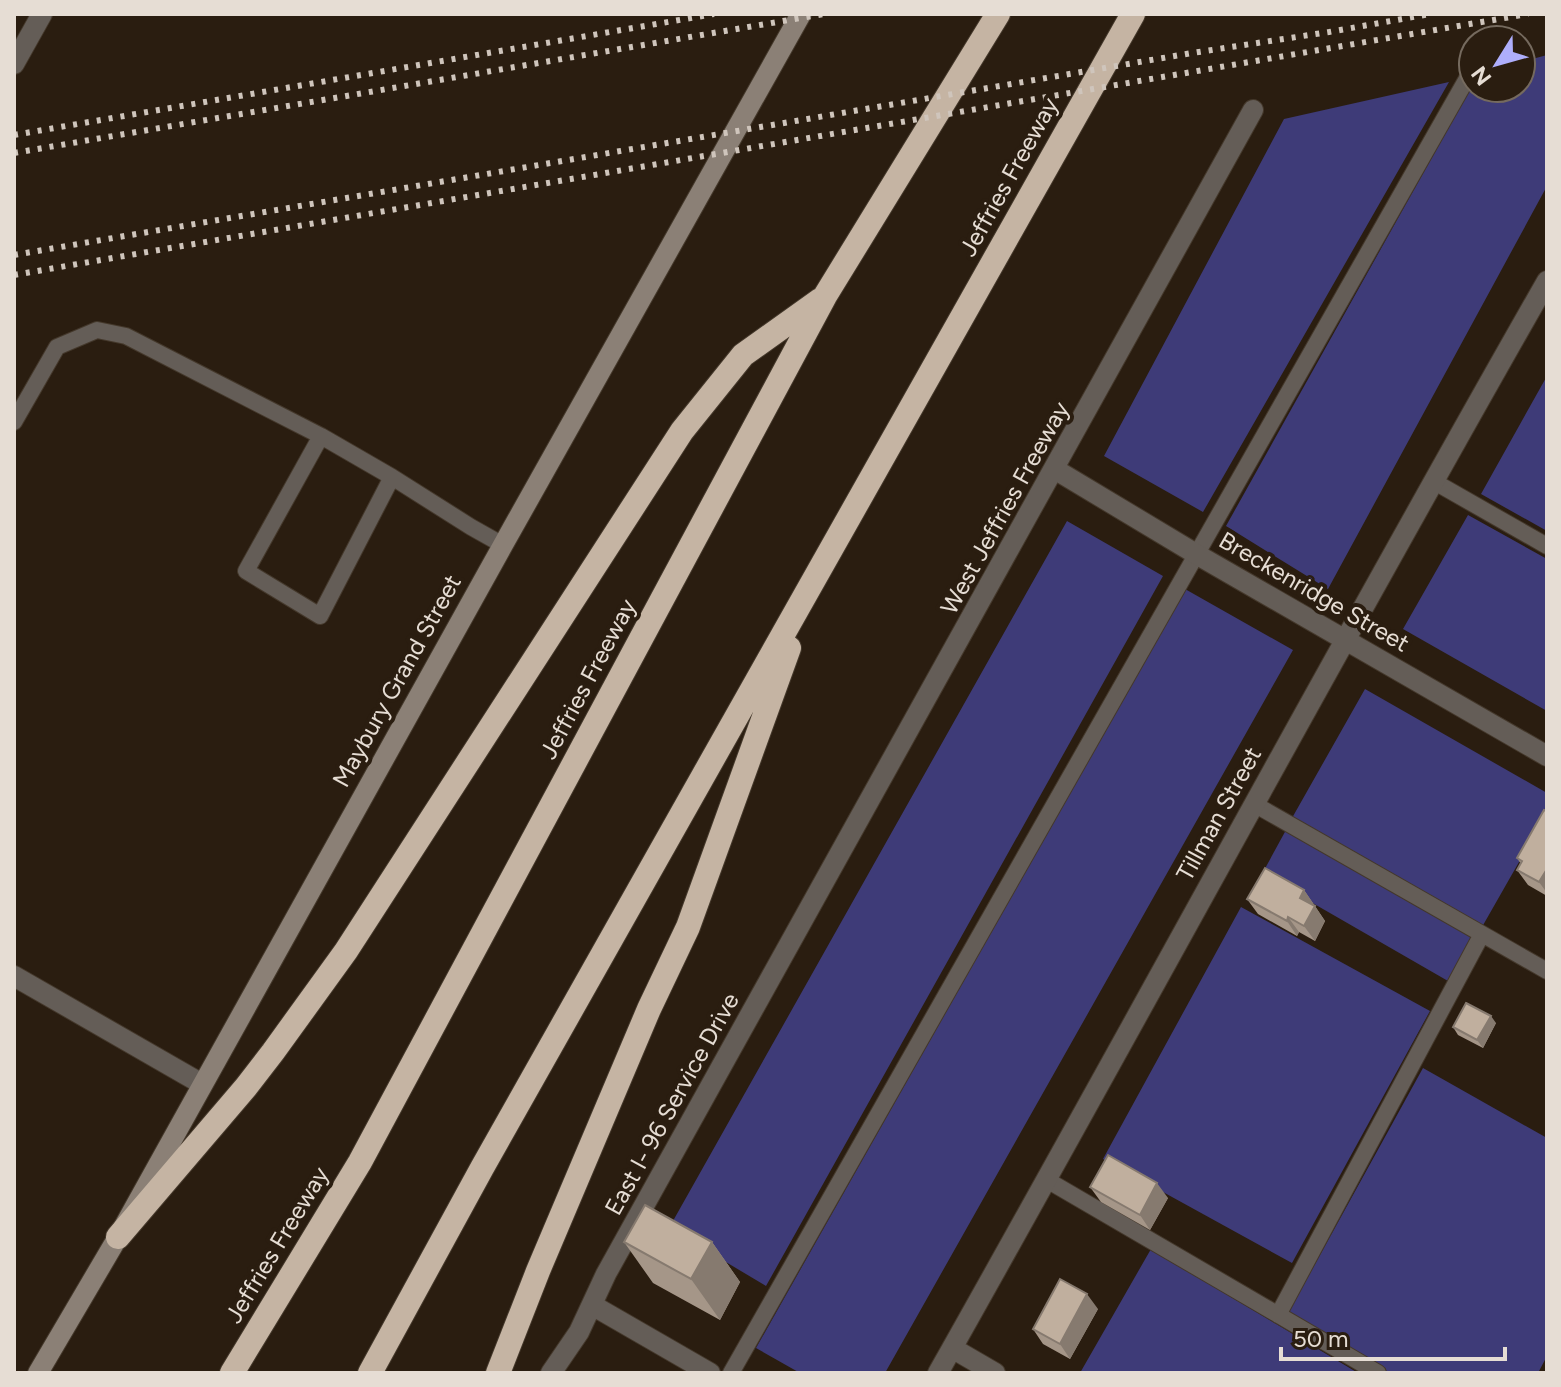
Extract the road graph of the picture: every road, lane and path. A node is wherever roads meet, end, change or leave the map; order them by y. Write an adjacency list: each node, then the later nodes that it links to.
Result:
1 (42, 14): 5 (street)
2 (801, 14): 15 (street, Maybury Grand Street)
3 (998, 14): 9 (highway, Jeffries Freeway)
4 (1133, 14): 18 (highway, Jeffries Freeway)
5 (14, 64)
6 (1457, 96): 17 (lane)
7 (1253, 110): 12 (street, West Jeffries Freeway)
8 (1547, 281): 14 (street, Tillman Street)
9 (825, 296): 28 (highway); 33 (highway, Jeffries Freeway)
10 (14, 422): 11 (lane)
11 (321, 436): 13 (lane); 13 (lane)
12 (1056, 470): 17 (street, Breckenridge Street); 22 (street, West Jeffries Freeway)
13 (392, 477): 15 (lane)
14 (1433, 481): 16 (lane); 19 (street, Tillman Street)
15 (503, 545): 26 (street, Maybury Grand Street)
16 (1547, 546)
17 (1196, 554): 19 (street, Breckenridge Street); 38 (lane)
18 (812, 583): 34 (highway, Jeffries Freeway); 35 (highway)
19 (1346, 640): 20 (street, Breckenridge Street); 21 (street, Tillman Street)
20 (1547, 756)
21 (1254, 804): 23 (lane); 27 (street, Tillman Street)
22 (801, 930): 29 (street, East I- 96 Service Drive)
23 (1482, 934): 24 (lane); 30 (lane)
24 (1547, 971)
25 (14, 976): 26 (street)
26 (202, 1084): 28 (street, Maybury Grand Street)
27 (1047, 1180): 30 (lane); 31 (street, Tillman Street)
28 (118, 1237): 32 (street, Maybury Grand Street)
29 (592, 1305): 36 (street, East I- 96 Service Drive); 37 (street)
30 (1278, 1315): 41 (lane)
31 (952, 1348): 39 (street, Tillman Street); 40 (street)
32 (38, 1373)
33 (232, 1373)
34 (370, 1373)
35 (498, 1373)
36 (551, 1373)
37 (710, 1373)
38 (731, 1373)
39 (938, 1373)
40 (995, 1373)
41 (1378, 1373)

